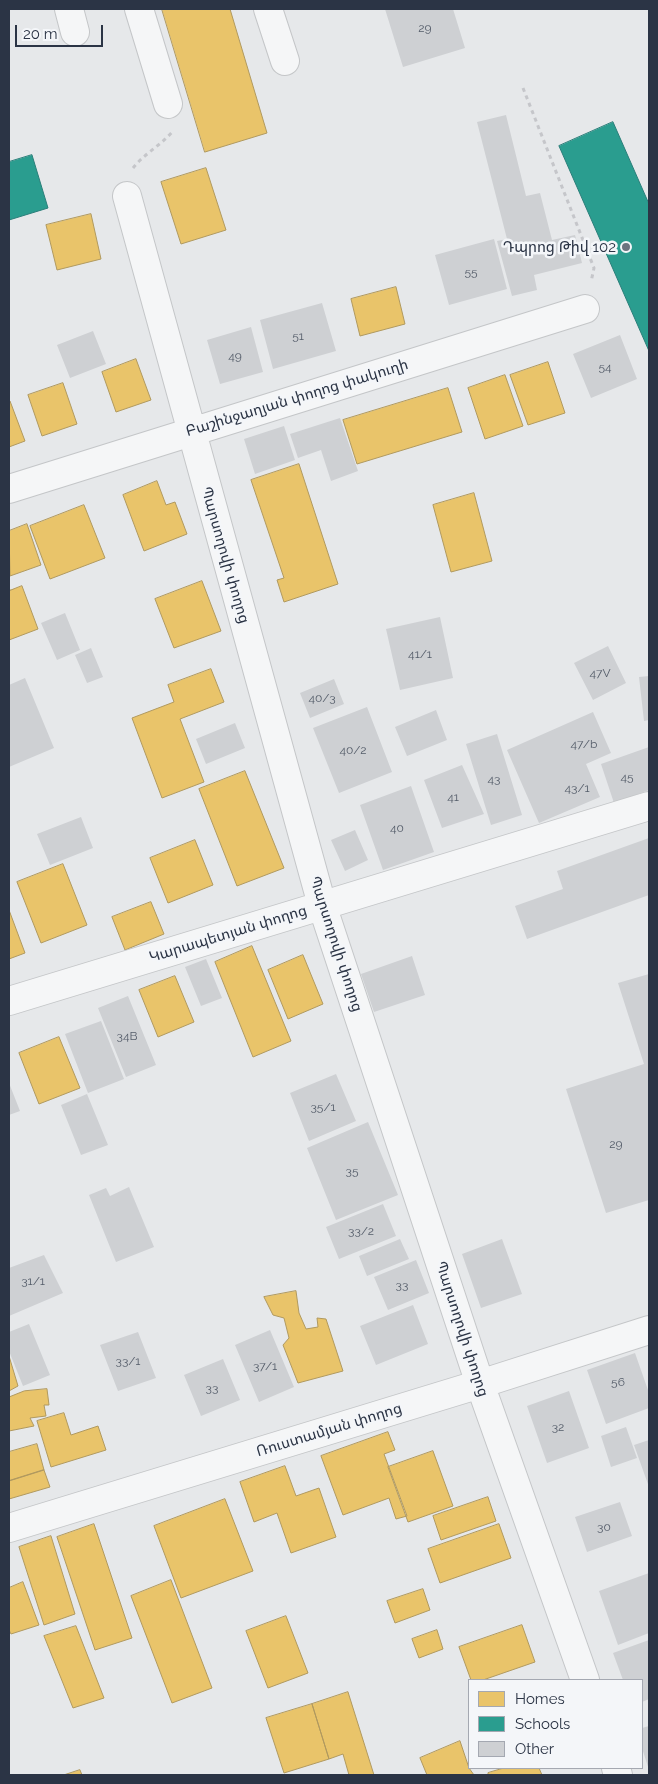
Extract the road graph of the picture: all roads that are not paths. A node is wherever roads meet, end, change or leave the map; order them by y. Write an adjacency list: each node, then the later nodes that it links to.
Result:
1 (139, 9): 4 (street)
2 (268, 9): 3 (street)
3 (285, 61)
4 (168, 104)
5 (127, 196): 7 (street, Պարսողովի փողոց)
6 (585, 309): 7 (street, Բաշինջաղյան փողոց փակուղի)
7 (191, 431): 8 (street, Բաշինջաղյան փողոց փակուղի); 10 (street, Պարսողովի փողոց)
8 (9, 489)
9 (649, 806): 10 (street, Կարապետյան փողոց)
10 (322, 905): 11 (street, Կարապետյան փողոց); 13 (street, Պարսողովի փողոց)
11 (9, 1001)
12 (649, 1330): 13 (street, Ռուստամյան փողոց)
13 (480, 1384): 14 (street, Ռուստամյան փողոց); 15 (street, Պարսողովի փողոց)
14 (9, 1528)
15 (585, 1679)

